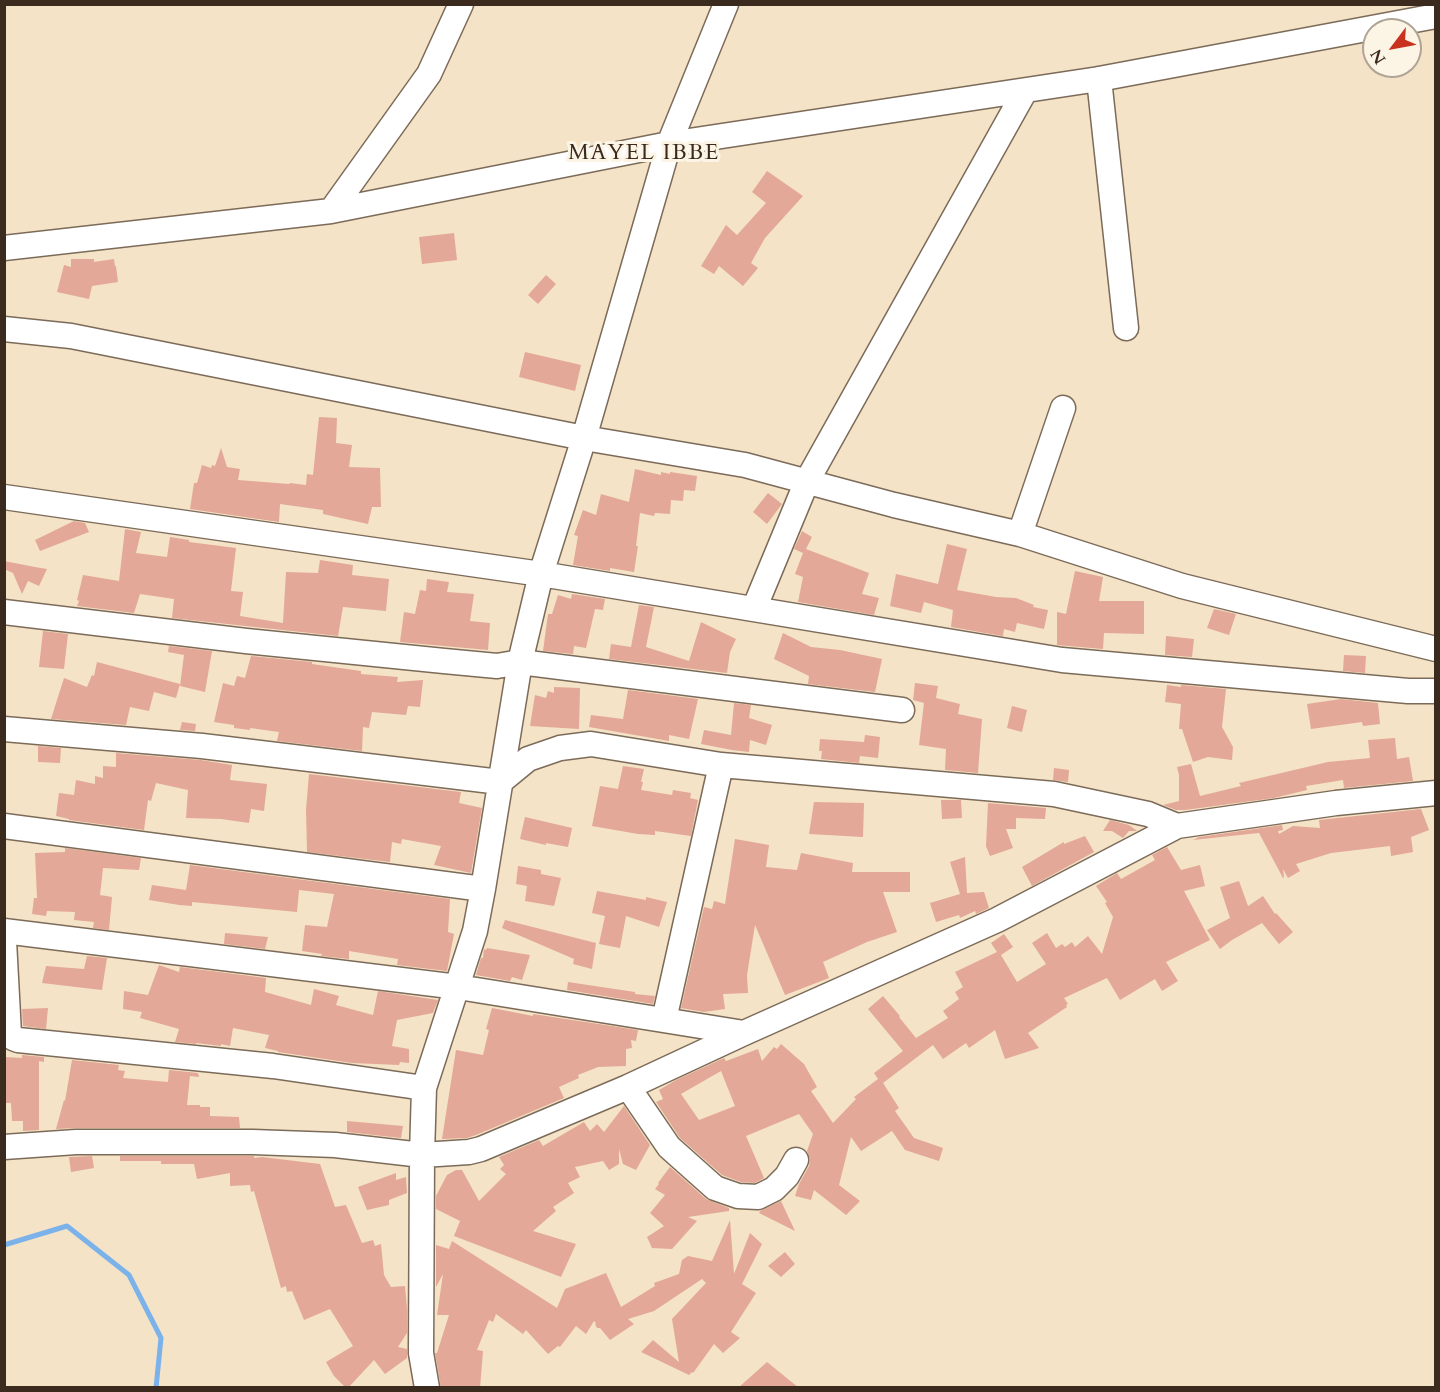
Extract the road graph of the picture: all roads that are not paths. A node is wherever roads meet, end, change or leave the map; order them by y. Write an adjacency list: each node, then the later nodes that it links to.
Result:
1 (461, 4): 7 (street)
2 (726, 4): 6 (street)
3 (1436, 16): 4 (street)
4 (1099, 79): 5 (street); 9 (street)
5 (1025, 91): 6 (street); 13 (street)
6 (669, 144): 7 (street); 12 (street)
7 (331, 211): 8 (street)
8 (4, 248)
9 (1126, 328)
10 (4, 329): 12 (street)
11 (1063, 408): 15 (street)
12 (584, 438): 13 (street); 16 (street)
13 (807, 481): 15 (street); 17 (street)
14 (4, 497): 16 (street)
15 (1020, 534): 19 (street)
16 (540, 574): 17 (street); 20 (street)
17 (754, 609): 21 (street)
18 (4, 612): 20 (street)
19 (1436, 649)
20 (520, 662): 22 (street); 25 (street)
21 (1436, 691)
22 (902, 710)
23 (4, 729): 25 (street)
24 (721, 765): 25 (street); 28 (street); 33 (street)
25 (500, 782): 29 (street)
26 (1436, 793): 28 (street)
27 (4, 826): 29 (street)
28 (1177, 826): 34 (street)
29 (483, 889): 32 (street)
30 (4, 931): 32 (street)
31 (4, 941): 36 (street)
32 (458, 987): 33 (street); 36 (street)
33 (664, 1020): 34 (street)
34 (744, 1033): 35 (street)
35 (628, 1087): 38 (street); 39 (street)
36 (424, 1088): 38 (street)
37 (4, 1147): 38 (street)
38 (422, 1155): 40 (street)
39 (796, 1160)
40 (427, 1388)

